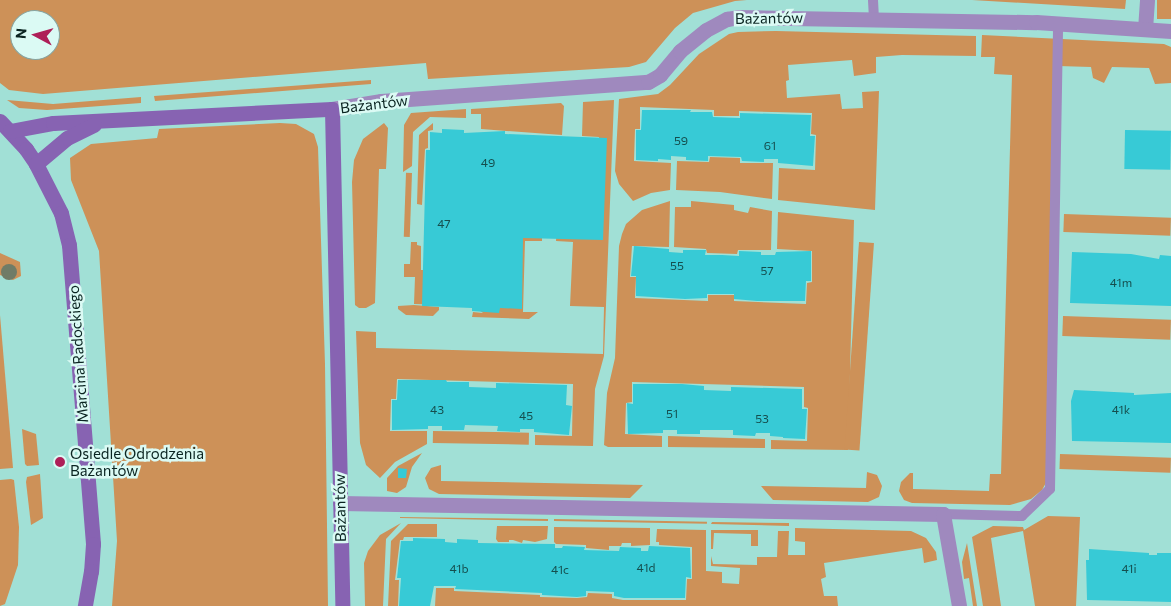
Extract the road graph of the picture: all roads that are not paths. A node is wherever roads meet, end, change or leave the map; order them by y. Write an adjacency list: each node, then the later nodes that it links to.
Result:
1 (874, 0): 3 (lane)
2 (1147, 0): 5 (street)
3 (874, 19): 4 (street, Bażantów); 7 (street, Bażantów)
4 (1058, 24): 5 (street, Bażantów); 12 (lane)
5 (1145, 29): 6 (street, Bażantów)
6 (1171, 31)
7 (332, 110): 8 (street, Bażantów); 11 (street, Bażantów)
8 (105, 122): 9 (street, Bażantów); 10 (street, Bażantów)
9 (5, 126): 10 (street, Marcina Radockiego)
10 (36, 164): 13 (street, Marcina Radockiego)
11 (340, 503): 12 (street); 14 (street, Bażantów)
12 (943, 514): 15 (street)
13 (85, 606)
14 (342, 606)
15 (958, 606)

